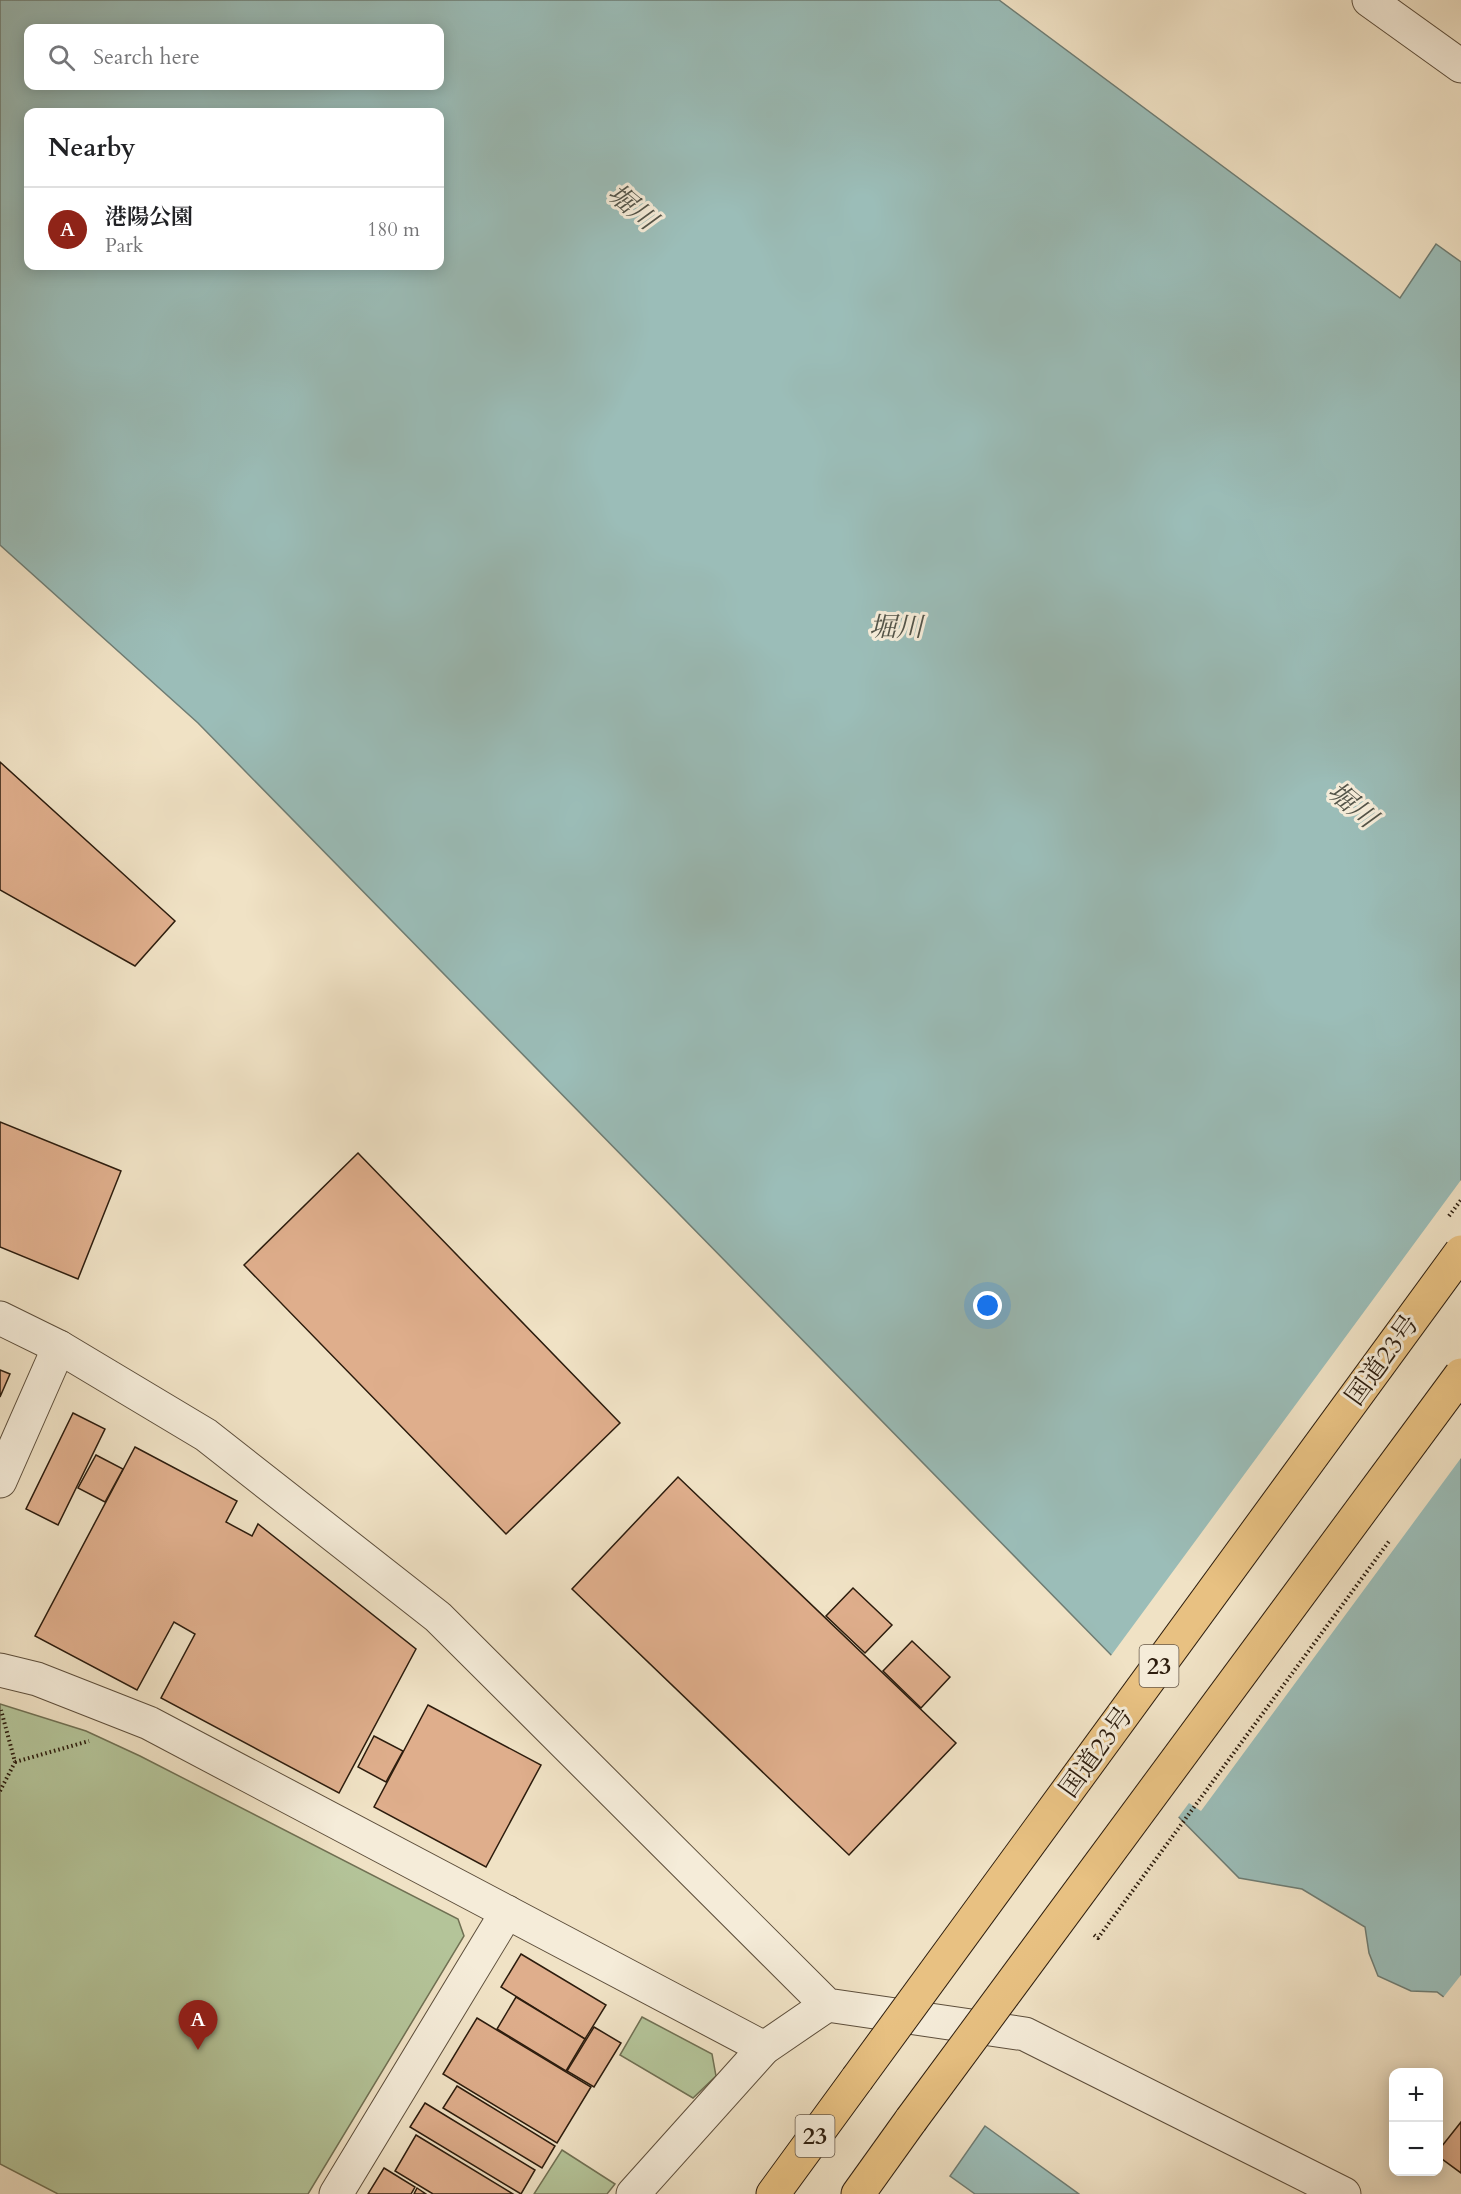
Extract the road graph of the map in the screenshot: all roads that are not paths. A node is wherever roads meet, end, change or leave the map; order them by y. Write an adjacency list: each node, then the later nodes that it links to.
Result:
1 (1369, 0): 2 (street)
2 (1461, 66)
3 (1461, 1252): 14 (highway, 国道23号 / 23, bridge)
4 (0, 1318): 5 (street)
5 (59, 1347): 7 (street); 10 (street)
6 (1461, 1375): 15 (highway, bridge)
7 (0, 1481)
8 (0, 1670): 9 (street)
9 (507, 1912): 11 (street); 12 (street)
10 (827, 2005): 11 (street); 16 (street)
11 (764, 2048): 13 (street)
12 (336, 2194)
13 (633, 2194)
14 (773, 2194)
15 (858, 2194)
16 (1344, 2194)

